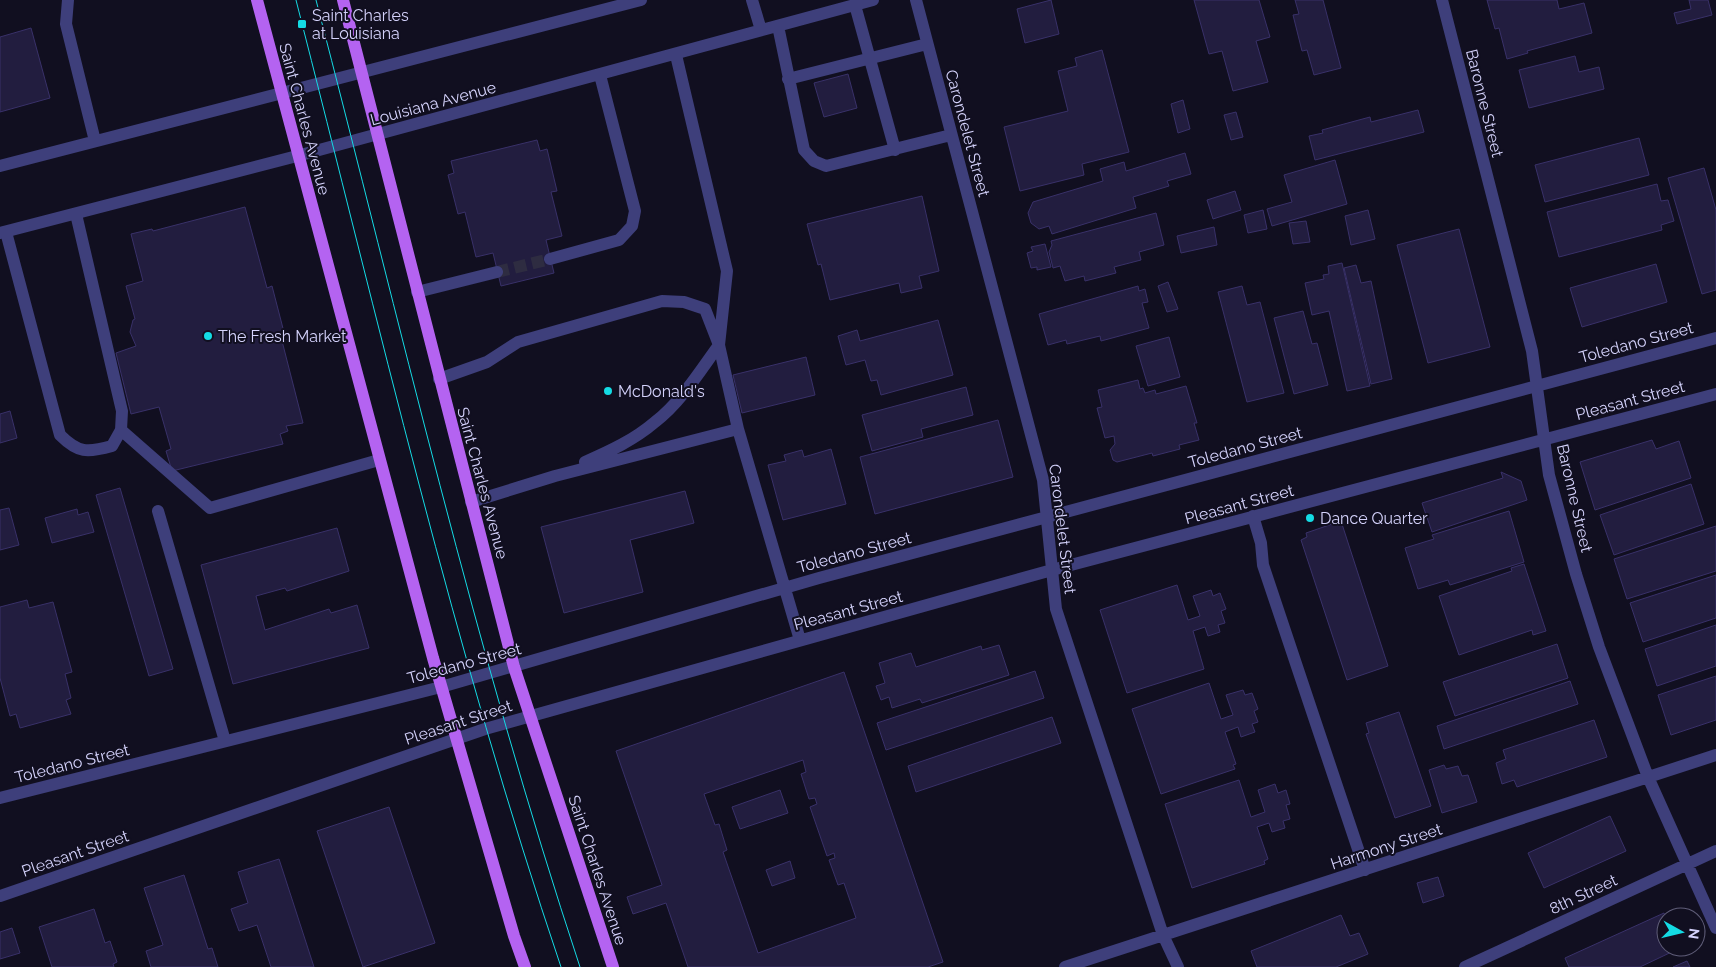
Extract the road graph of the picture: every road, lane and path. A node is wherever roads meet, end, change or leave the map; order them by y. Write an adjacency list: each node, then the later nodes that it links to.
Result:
1 (68, 0): 21 (street)
2 (257, 0): 18 (main road, Saint Charles Avenue)
3 (343, 0): 15 (main road, Saint Charles Avenue)
4 (641, 0): 15 (street)
5 (752, 0): 11 (street)
6 (873, 0): 9 (street, Louisiana Avenue)
7 (916, 0): 12 (street, Carondelet Street)
8 (1442, 0): 33 (street, Baronne Street)
9 (855, 5): 10 (street, Louisiana Avenue); 14 (street)
10 (778, 26): 11 (street, Louisiana Avenue); 17 (street)
11 (761, 30): 13 (street, Louisiana Avenue)
12 (927, 44): 14 (street); 20 (street, Carondelet Street)
13 (676, 55): 16 (street, Louisiana Avenue); 31 (street)
14 (870, 57): 17 (street); 22 (street)
15 (361, 72): 18 (street); 19 (main road, Saint Charles Avenue)
16 (600, 75): 19 (street, Louisiana Avenue); 27 (street)
17 (788, 79): 22 (street)
18 (281, 92): 21 (street); 23 (main road, Saint Charles Avenue)
19 (376, 135): 23 (street, Louisiana Avenue); 29 (main road, Saint Charles Avenue)
20 (952, 135): 22 (street); 43 (street, Carondelet Street)
21 (95, 141): 24 (street)
22 (895, 150)
23 (297, 156): 25 (street, Louisiana Avenue); 38 (main road, Saint Charles Avenue)
24 (0, 166)
25 (76, 214): 26 (street, Louisiana Avenue); 36 (street)
26 (3, 232): 36 (street)
27 (550, 259)
28 (497, 272): 29 (street)
29 (417, 292): 32 (main road, Saint Charles Avenue)
30 (1716, 338): 33 (street, Toledano Street)
31 (719, 345): 32 (street); 35 (street); 39 (street)
32 (439, 379): 40 (main road, Saint Charles Avenue)
33 (1536, 385): 37 (street, Baronne Street); 43 (street, Toledano Street)
34 (1716, 394): 37 (street, Pleasant Street)
35 (738, 429): 39 (street); 45 (street)
36 (121, 430): 38 (street)
37 (1544, 440): 42 (street, Pleasant Street); 53 (street, Baronne Street)
38 (379, 460): 48 (main road, Saint Charles Avenue)
39 (555, 476): 40 (street)
40 (471, 502): 47 (main road, Saint Charles Avenue)
41 (158, 511): 51 (street)
42 (1253, 516): 44 (street, Pleasant Street); 57 (street)
43 (1046, 517): 44 (street, Carondelet Street); 45 (street, Toledano Street)
44 (1052, 570): 46 (street, Pleasant Street); 60 (street, Carondelet Street)
45 (786, 587): 46 (street); 47 (street, Toledano Street)
46 (800, 640): 49 (street, Pleasant Street)
47 (514, 667): 48 (street, Toledano Street); 49 (main road, Saint Charles Avenue)
48 (441, 687): 50 (main road, Saint Charles Avenue); 51 (street, Toledano Street)
49 (530, 716): 50 (street, Pleasant Street); 62 (main road, Saint Charles Avenue)
50 (456, 739): 58 (street, Pleasant Street); 61 (main road, Saint Charles Avenue)
51 (225, 741): 54 (street, Toledano Street)
52 (1716, 755): 53 (street, Harmony Street)
53 (1648, 778): 56 (street, Baronne Street); 57 (street, Harmony Street)
54 (0, 798)
55 (1716, 851): 56 (street, 8th Street)
56 (1687, 864): 59 (street, Baronne Street); 65 (street, 8th Street)
57 (1365, 870): 60 (street, Harmony Street)
58 (0, 896)
59 (1716, 928)
60 (1163, 935): 63 (street, Harmony Street); 64 (street, Carondelet Street)
61 (525, 967)
62 (613, 967)
63 (1065, 967)
64 (1178, 967)
65 (1464, 967)

